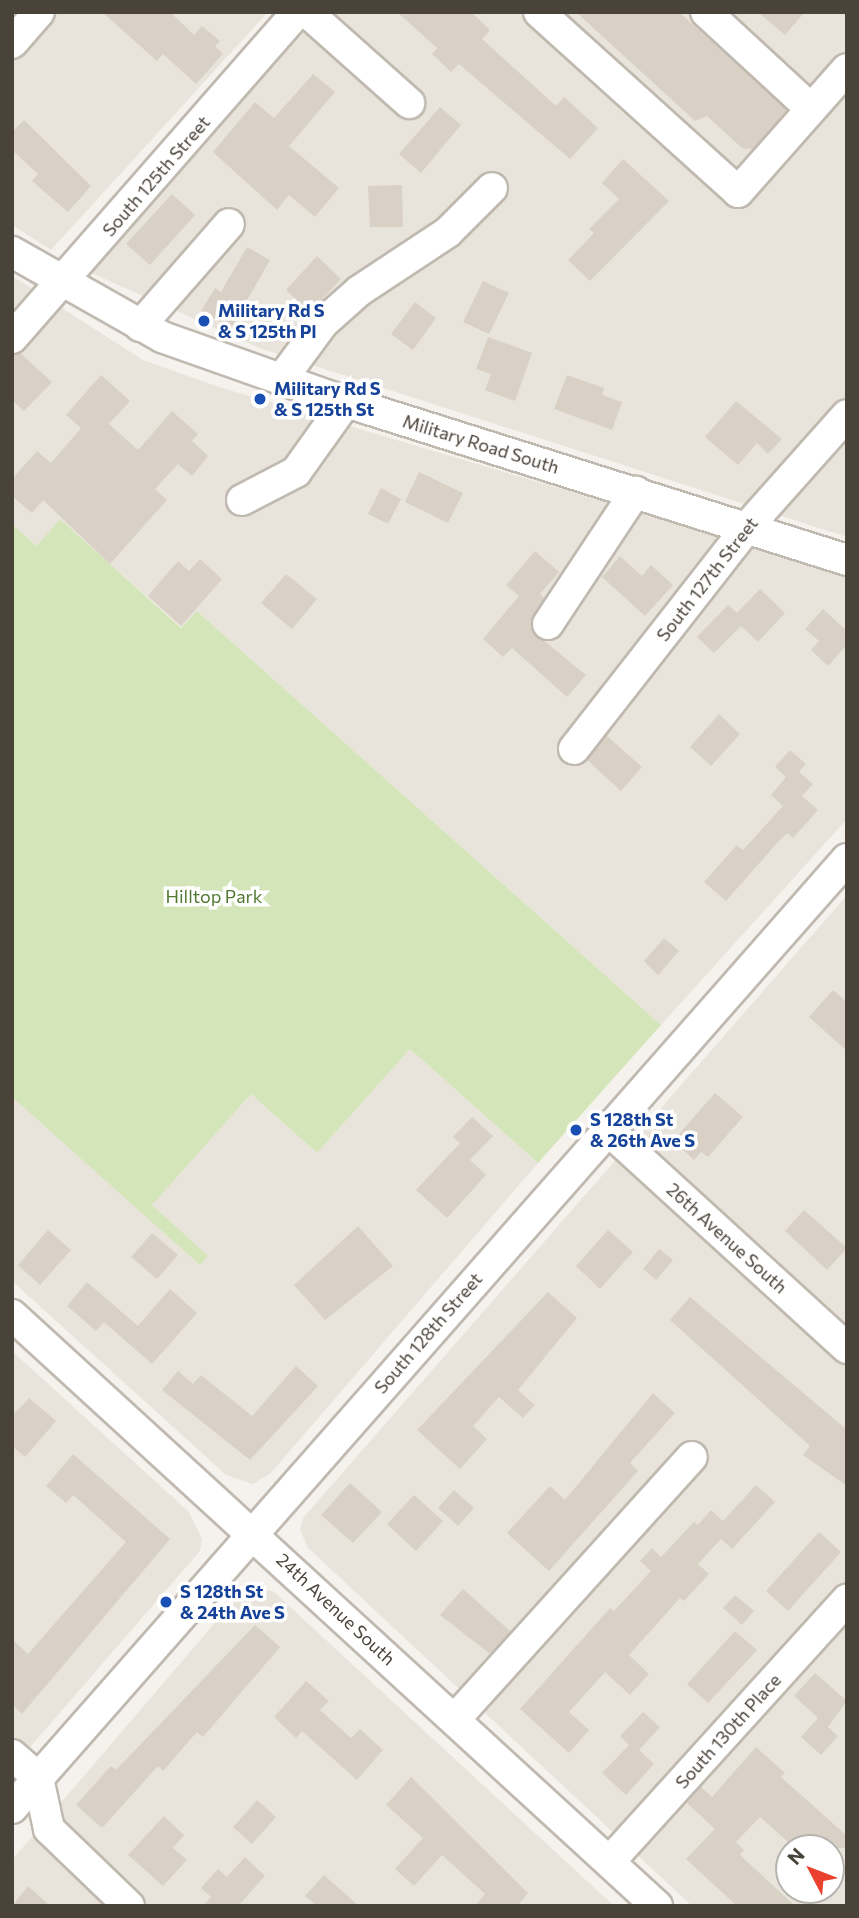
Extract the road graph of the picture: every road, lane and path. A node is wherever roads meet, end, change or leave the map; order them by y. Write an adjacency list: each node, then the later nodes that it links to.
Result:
1 (39, 12): 6 (street)
2 (297, 12): 13 (street, South 125th Street)
3 (307, 12): 8 (street)
4 (539, 12): 9 (street)
5 (706, 12): 9 (street)
6 (12, 43)
7 (847, 69): 9 (street)
8 (409, 103)
9 (811, 109)
10 (492, 188): 16 (street)
11 (229, 224): 14 (street)
12 (12, 252): 13 (street, Military Road South)
13 (62, 284): 14 (street, Military Road South); 15 (street, South 125th Street)
14 (140, 326): 16 (street, Military Road South)
15 (12, 338)
16 (281, 380): 17 (street, Military Road South)
17 (346, 402): 19 (street, Military Road South); 20 (street)
18 (847, 415): 21 (street, South 127th Street)
19 (636, 491): 21 (street, Military Road South); 23 (street)
20 (242, 500)
21 (749, 526): 22 (street, Military Road South); 24 (street, South 127th Street)
22 (847, 560)
23 (548, 624)
24 (574, 749)
25 (847, 859): 26 (street, South 128th Street)
26 (607, 1129): 28 (street, 26th Avenue South); 30 (street, South 128th Street)
27 (12, 1315): 30 (street, 24th Avenue South)
28 (847, 1348)
29 (692, 1457): 32 (street)
30 (253, 1532): 32 (street, 24th Avenue South); 34 (street, South 128th Street)
31 (847, 1600): 36 (street, South 130th Place)
32 (455, 1719): 36 (street, 24th Avenue South)
33 (12, 1755): 34 (street)
34 (38, 1778): 35 (street, South 128th Street); 37 (street)
35 (12, 1808)
36 (610, 1861): 38 (street, 24th Avenue South)
37 (130, 1906)
38 (657, 1906)

